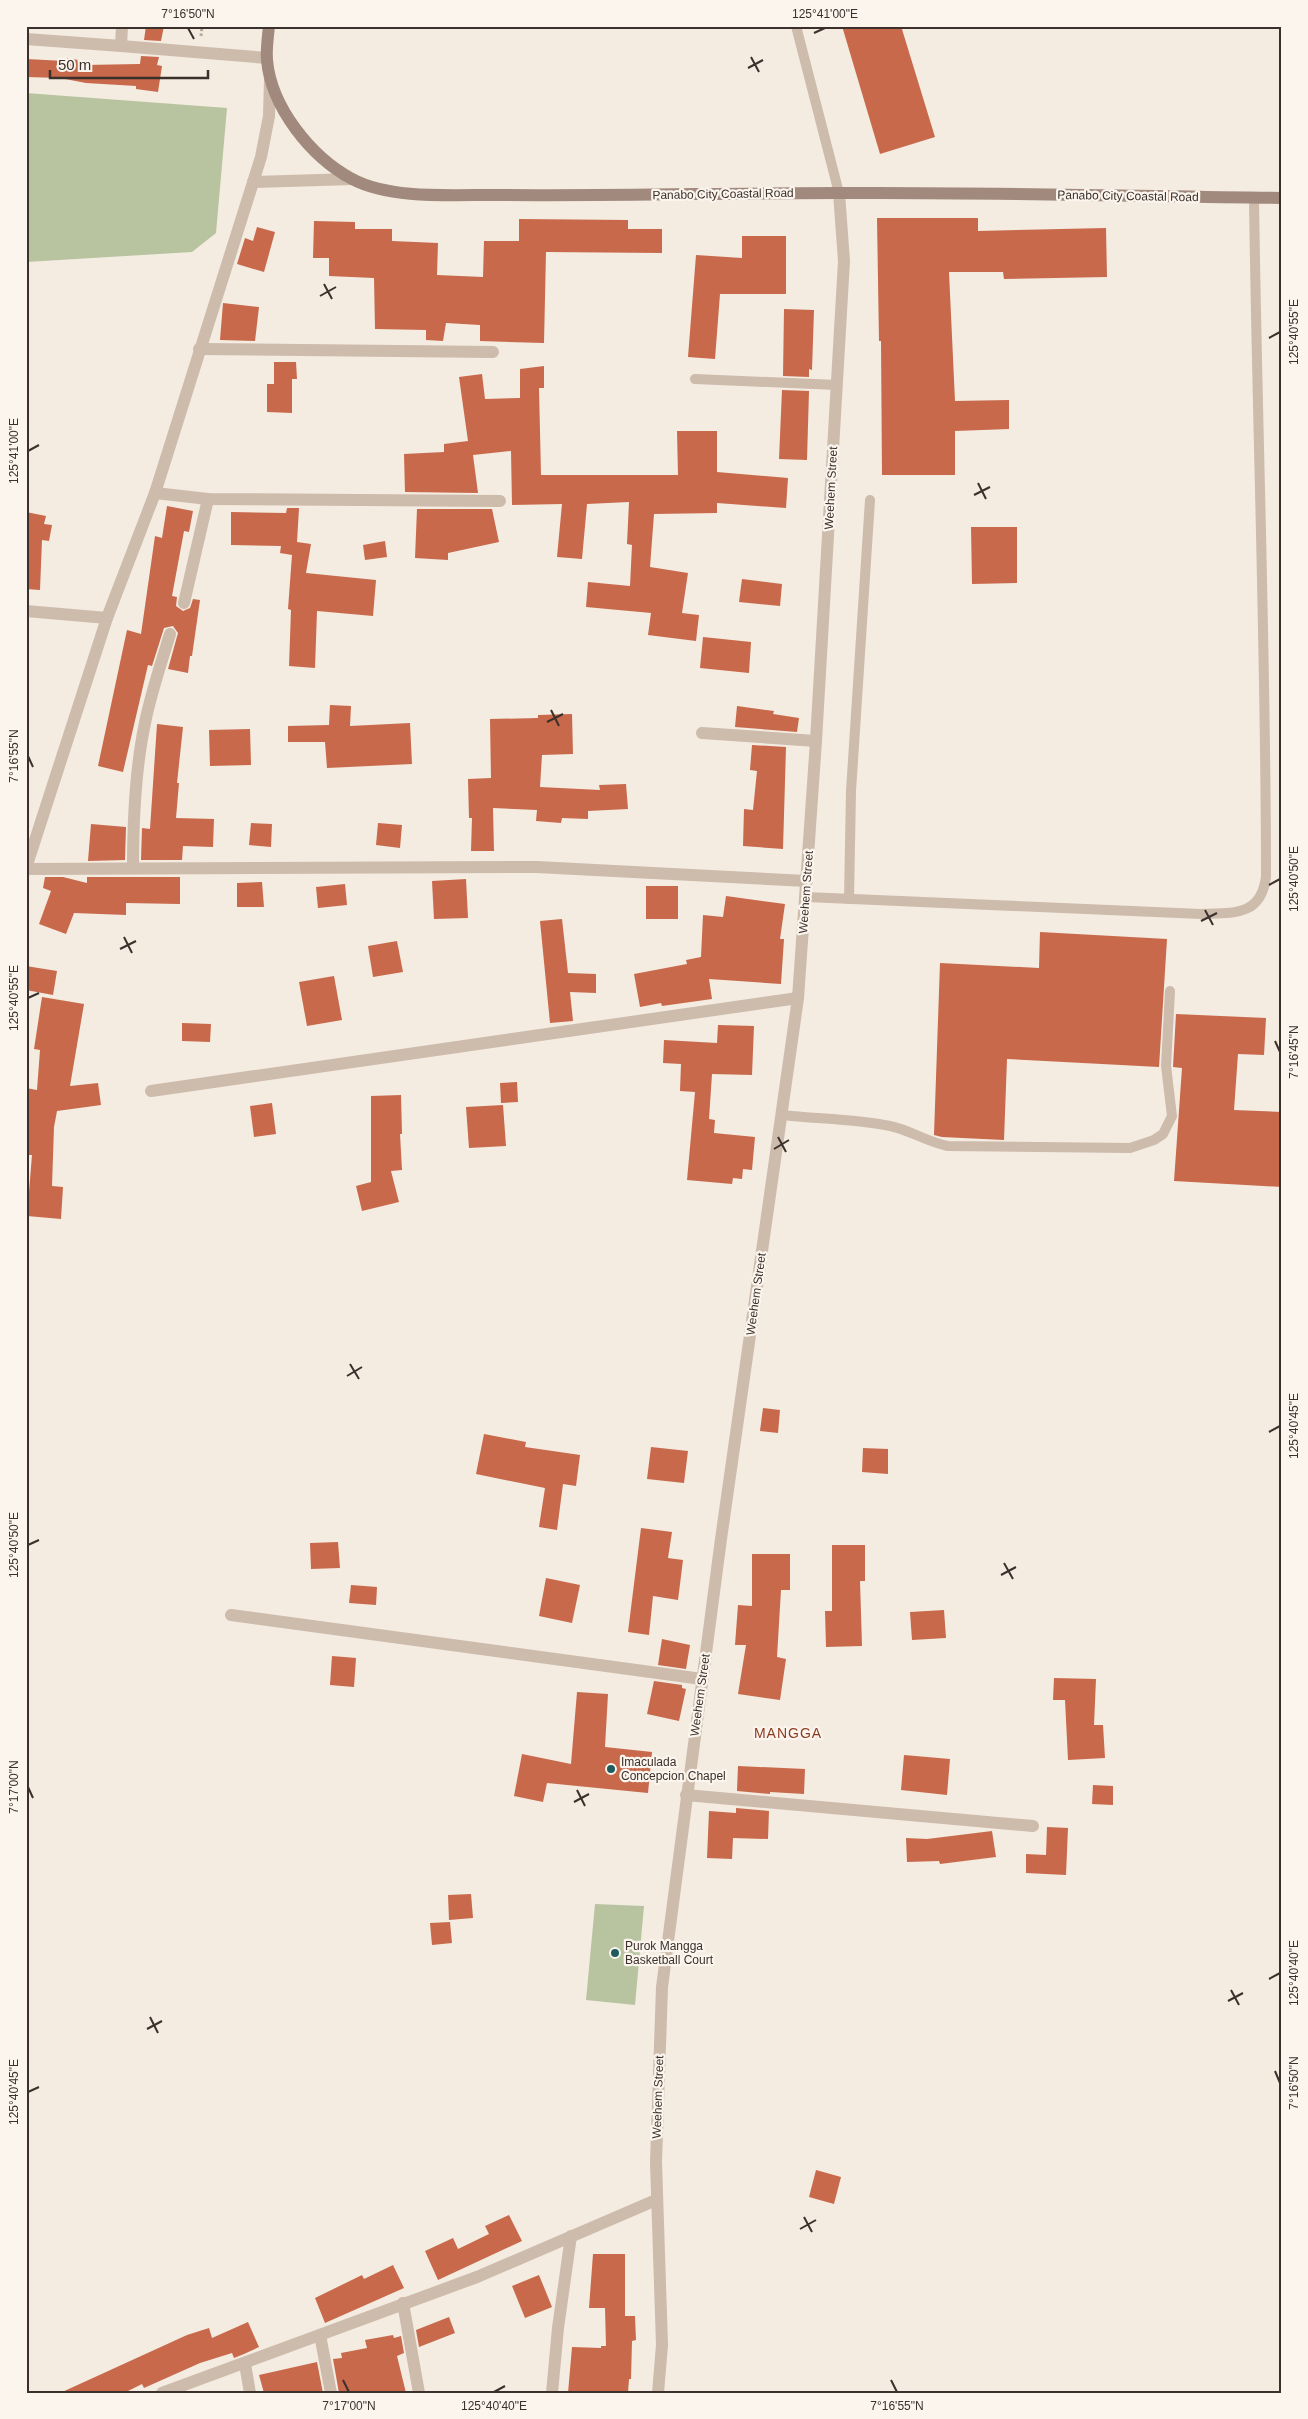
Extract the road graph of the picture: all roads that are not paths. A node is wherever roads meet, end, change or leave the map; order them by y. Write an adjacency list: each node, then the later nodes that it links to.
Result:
1 (122, 26): 5 (street)
2 (269, 26): 6 (main road, Panabo City Coastal Road)
3 (796, 26): 10 (lane)
4 (26, 39): 5 (street)
5 (120, 46): 6 (street)
6 (267, 58): 7 (main road, Panabo City Coastal Road)
7 (270, 76): 8 (main road, Panabo City Coastal Road); 9 (street)
8 (353, 179): 9 (street); 10 (main road, Panabo City Coastal Road)
9 (254, 182): 13 (street)
10 (839, 193): 11 (main road, Panabo City Coastal Road); 16 (street, Weehem Street)
11 (1254, 198): 12 (main road, Panabo City Coastal Road); 31 (lane)
12 (1282, 198)
13 (200, 349): 14 (street); 17 (street)
14 (493, 352)
15 (695, 379): 16 (lane)
16 (837, 385): 26 (street, Weehem Street)
17 (154, 493): 18 (street); 23 (street)
18 (208, 499): 20 (street); 21 (street)
19 (870, 500): 31 (lane)
20 (500, 501)
21 (184, 603)
22 (26, 612): 23 (street)
23 (107, 618): 27 (street)
24 (170, 634): 28 (street)
25 (702, 733): 26 (street)
26 (816, 741): 29 (street, Weehem Street)
27 (26, 868): 28 (street)
28 (133, 868): 29 (street)
29 (807, 881): 30 (street, Weehem Street)
30 (806, 897): 31 (lane); 33 (street, Weehem Street)
31 (849, 899)
32 (1170, 991): 35 (lane)
33 (798, 998): 34 (street); 35 (street, Weehem Street)
34 (151, 1091)
35 (782, 1115): 37 (street, Weehem Street)
36 (231, 1615): 37 (street)
37 (702, 1679): 38 (street, Weehem Street)
38 (686, 1795): 39 (street); 40 (street, Weehem Street)
39 (1033, 1826)
40 (656, 2200): 41 (street); 50 (street, Weehem Street)
41 (570, 2236): 42 (street); 49 (street)
42 (403, 2303): 43 (street); 48 (street)
43 (320, 2335): 44 (street); 47 (street)
44 (245, 2364): 45 (street); 46 (street)
45 (162, 2393)
46 (250, 2393)
47 (330, 2393)
48 (419, 2393)
49 (552, 2393)
50 (658, 2393)

